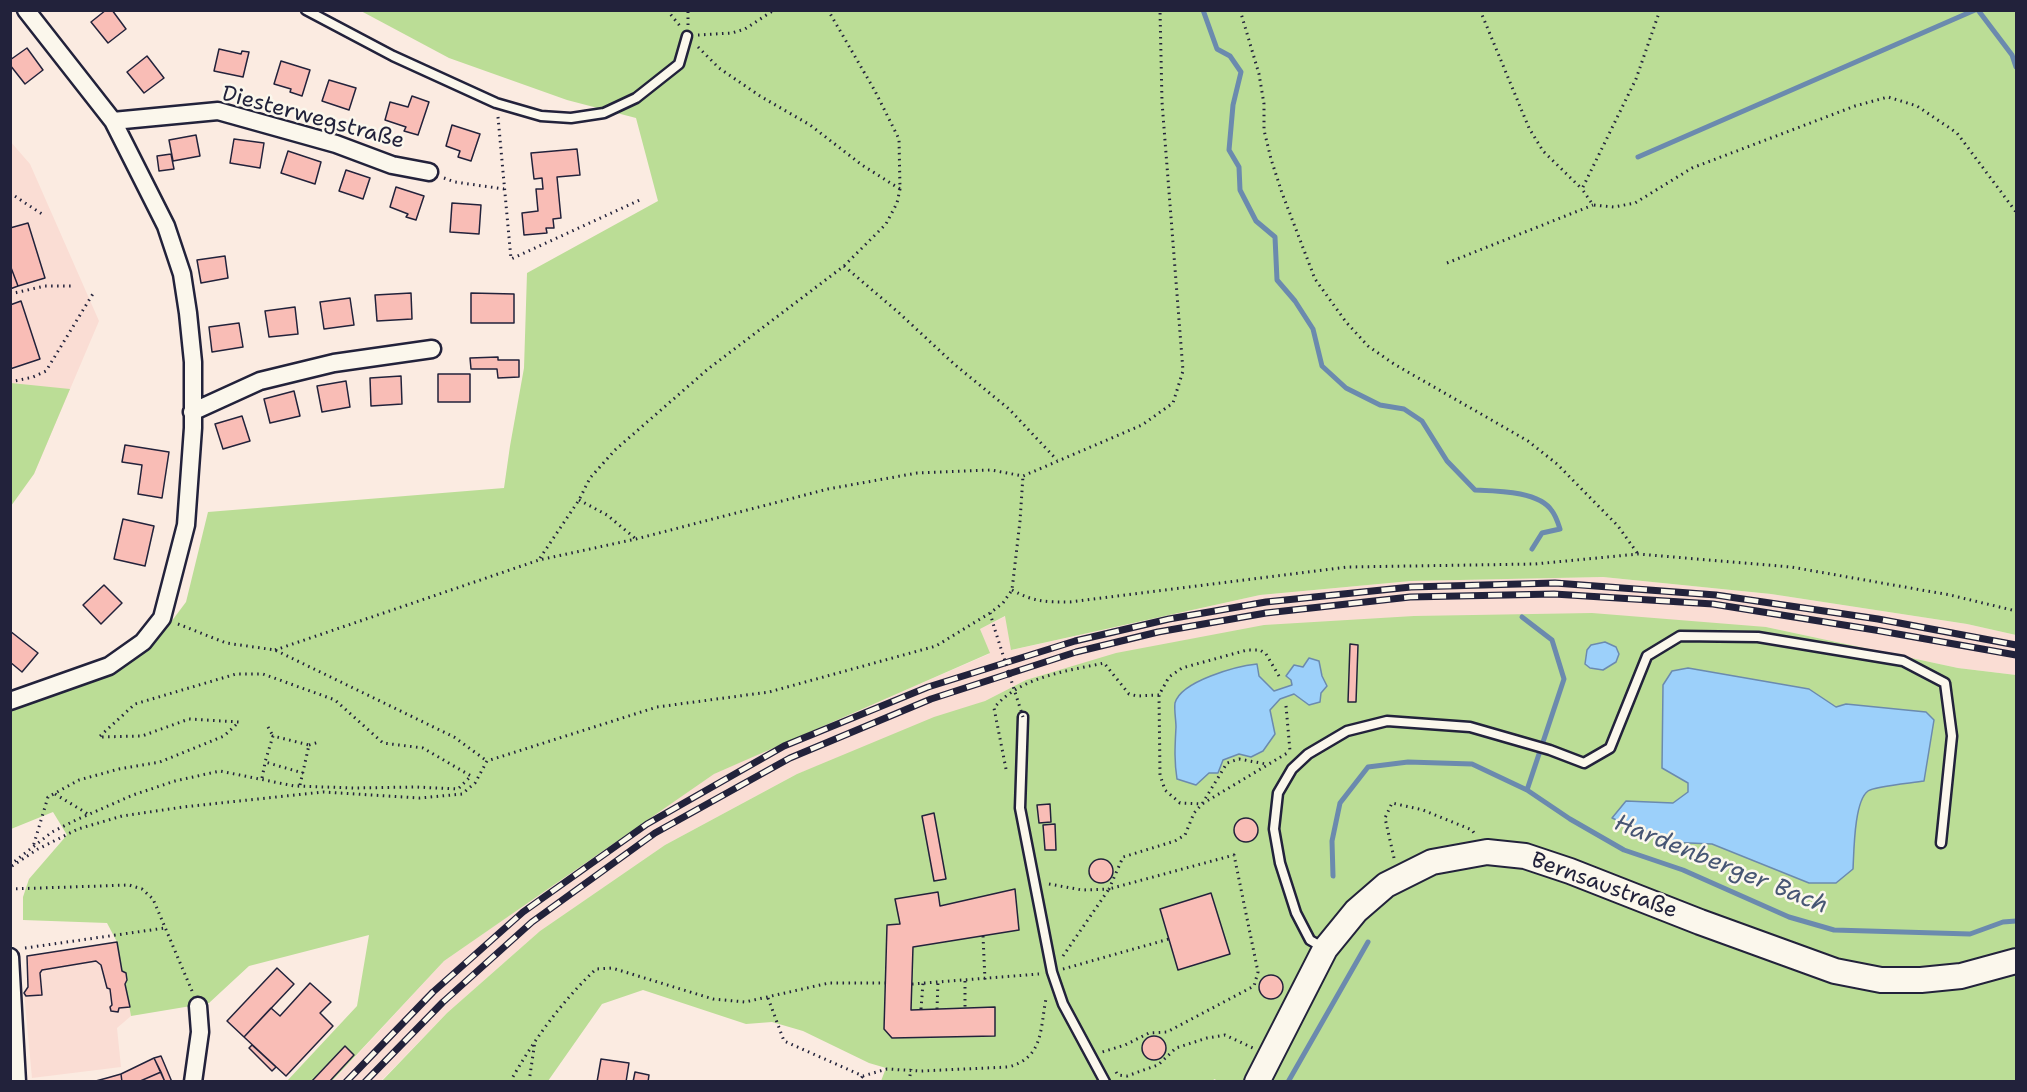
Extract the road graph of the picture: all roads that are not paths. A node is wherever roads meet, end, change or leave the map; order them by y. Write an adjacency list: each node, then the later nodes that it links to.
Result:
1 (26, 10): 4 (street)
2 (306, 10): 3 (lane)
3 (687, 36)
4 (113, 121): 5 (street, Diesterwegstraße); 7 (street)
5 (429, 172)
6 (432, 349): 7 (street)
7 (192, 412): 8 (street)
8 (10, 701)
9 (1023, 717): 18 (lane)
10 (1941, 843): 11 (lane)
11 (1325, 949): 13 (main road, Bernsaustraße); 19 (main road, Bernsaustraße)
12 (16, 953): 15 (street)
13 (2016, 961)
14 (198, 1006): 17 (street)
15 (13, 1042): 16 (street)
16 (17, 1082)
17 (193, 1082)
18 (1105, 1082)
19 (1257, 1082)

